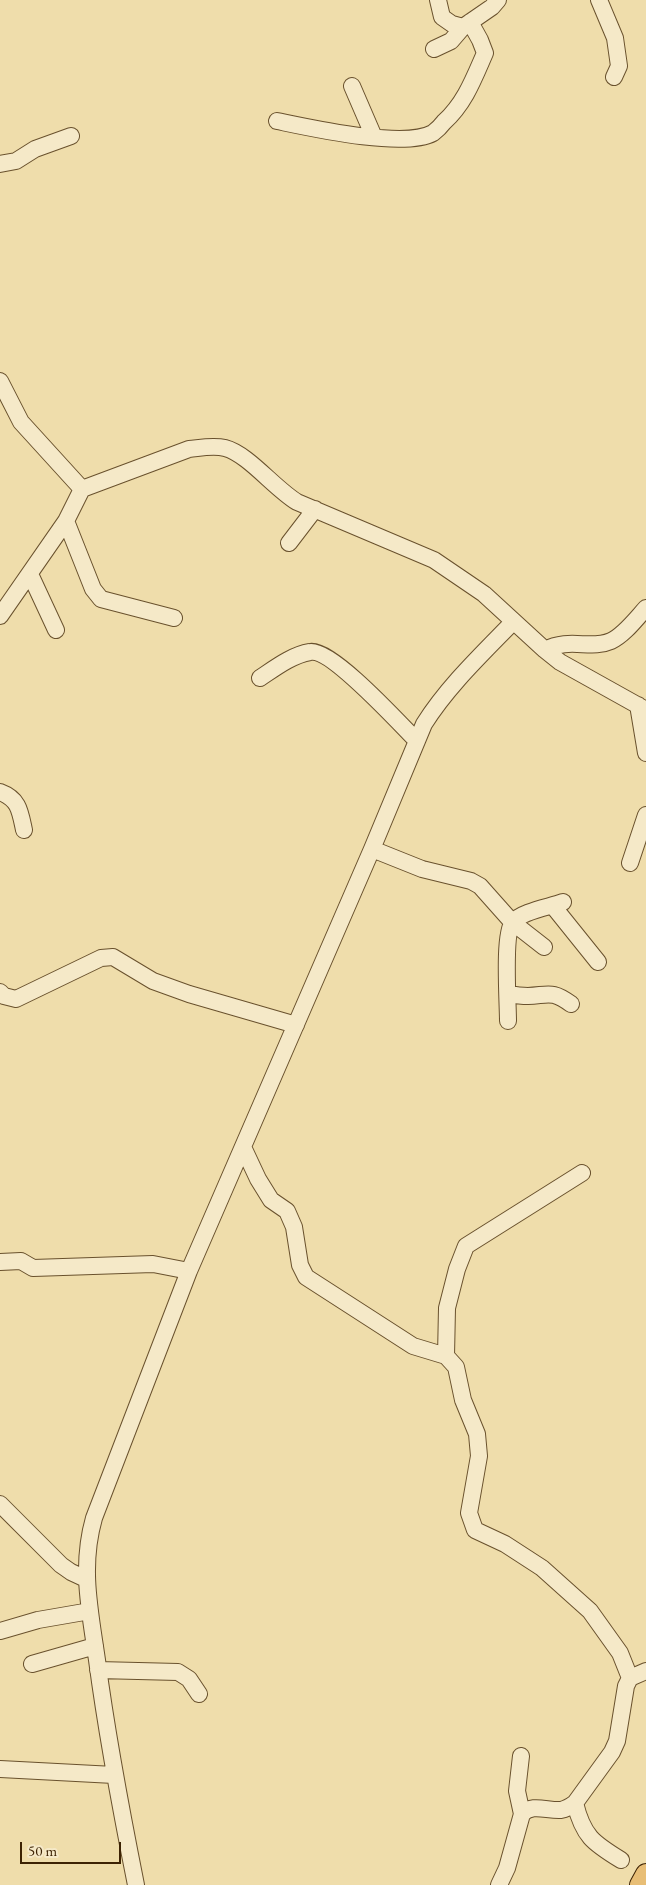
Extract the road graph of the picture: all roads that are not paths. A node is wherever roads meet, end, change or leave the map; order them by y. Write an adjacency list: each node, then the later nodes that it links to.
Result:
1 (438, 0): 4 (street)
2 (498, 0): 4 (street)
3 (599, 0): 6 (street)
4 (466, 25): 5 (street); 10 (street)
5 (434, 49)
6 (614, 78)
7 (352, 86): 10 (street)
8 (277, 121): 10 (street)
9 (71, 136): 11 (street)
10 (374, 137)
11 (0, 164)
12 (0, 381): 13 (street)
13 (82, 489): 14 (street); 15 (street)
14 (315, 509): 16 (street); 21 (street)
15 (66, 521): 17 (street); 20 (street)
16 (289, 543)
17 (30, 574): 19 (street); 22 (street)
18 (646, 608): 23 (street)
19 (0, 616)
20 (174, 618)
21 (513, 622): 23 (street); 26 (street)
22 (56, 630)
23 (545, 650): 25 (street)
24 (260, 678): 26 (street)
25 (642, 708): 27 (street)
26 (417, 740): 31 (street)
27 (646, 753)
28 (0, 792): 30 (street)
29 (646, 815): 32 (street)
30 (24, 830)
31 (372, 849): 33 (street); 40 (street)
32 (630, 863)
33 (512, 922): 34 (street); 35 (street); 37 (street)
34 (544, 947)
35 (598, 962)
36 (0, 992): 40 (street)
37 (508, 994): 38 (street); 39 (street)
38 (571, 1004)
39 (508, 1021)
40 (296, 1025): 41 (street)
41 (243, 1147): 44 (street); 45 (street)
42 (582, 1174): 45 (street)
43 (0, 1262): 44 (street)
44 (189, 1271): 47 (street)
45 (446, 1356): 54 (street)
46 (0, 1504): 47 (street)
47 (86, 1579): 48 (street)
48 (90, 1611): 49 (street); 50 (street)
49 (0, 1631)
50 (95, 1646): 51 (street); 52 (street)
51 (32, 1664)
52 (98, 1670): 55 (street); 58 (street)
53 (646, 1671): 54 (street)
54 (630, 1678): 59 (street)
55 (199, 1694)
56 (521, 1756): 60 (street)
57 (0, 1769): 58 (street)
58 (114, 1775): 63 (street)
59 (576, 1803): 60 (street); 61 (street)
60 (522, 1814): 64 (street)
61 (621, 1860)
62 (646, 1874): 65 (main road)
63 (136, 1885)
64 (499, 1885)
65 (640, 1885)

